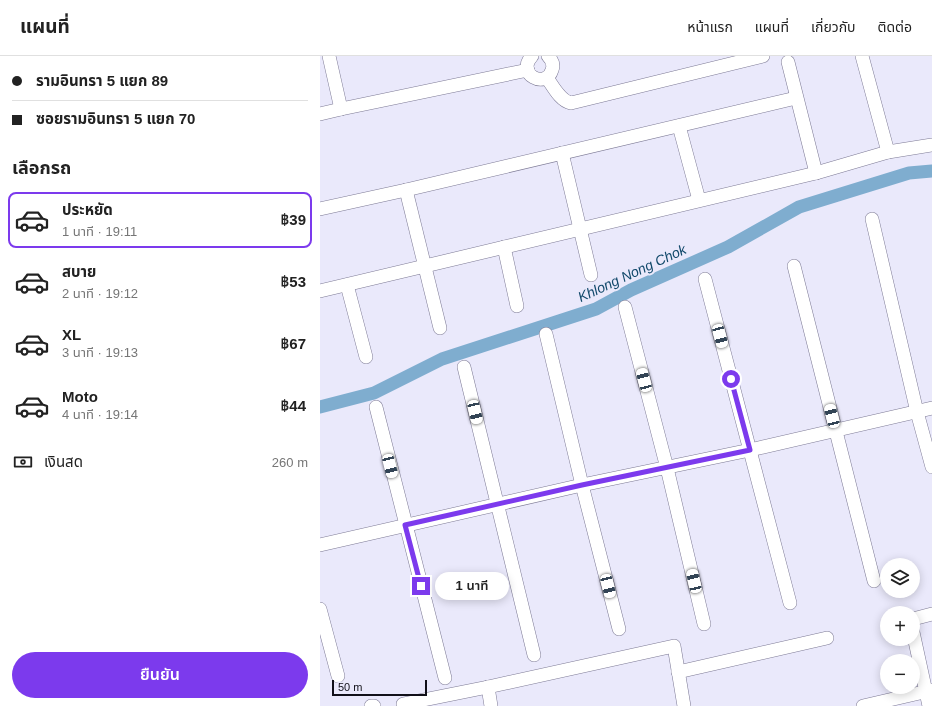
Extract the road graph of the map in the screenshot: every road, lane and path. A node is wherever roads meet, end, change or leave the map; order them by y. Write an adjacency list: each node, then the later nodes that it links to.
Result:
1 (329, 56): 10 (street)
2 (531, 56): 7 (street)
3 (548, 56): 8 (street)
4 (763, 56): 8 (street)
5 (862, 56): 14 (street)
6 (788, 62): 9 (street)
7 (528, 70): 8 (street); 10 (street)
8 (547, 78)
9 (796, 98): 12 (street); 16 (street)
10 (342, 109): 11 (street)
11 (320, 114)
12 (679, 126): 15 (street); 18 (street)
13 (932, 145): 14 (street)
14 (888, 152): 16 (street)
15 (562, 153): 17 (street); 21 (street)
16 (816, 173): 18 (street)
17 (406, 190): 19 (street); 23 (street)
18 (699, 200): 21 (street)
19 (320, 209)
20 (872, 219): 37 (street)
21 (580, 228): 22 (street); 25 (street)
22 (504, 246): 23 (street); 29 (street)
23 (425, 266): 27 (street); 31 (street)
24 (794, 266): 38 (street)
25 (591, 275)
26 (705, 279): 39 (street)
27 (347, 285): 28 (street); 33 (street)
28 (320, 292)
29 (517, 306)
30 (625, 307): 41 (street)
31 (440, 328)
32 (546, 334): 42 (street)
33 (366, 356)
34 (464, 367): 43 (street)
35 (376, 407): 44 (street)
36 (932, 408): 37 (street)
37 (917, 412): 38 (street); 40 (street)
38 (836, 431): 39 (street); 46 (street)
39 (750, 450): 41 (street); 47 (street)
40 (932, 467)
41 (667, 468): 42 (street); 51 (street)
42 (582, 485): 43 (street); 52 (street)
43 (497, 504): 44 (street); 55 (street)
44 (405, 525): 45 (street); 58 (street)
45 (320, 545)
46 (874, 580)
47 (790, 603)
48 (320, 609): 57 (street)
49 (932, 614): 50 (street)
50 (920, 617)
51 (704, 624)
52 (619, 629)
53 (827, 638): 56 (street)
54 (917, 646): 60 (street)
55 (534, 655)
56 (678, 672): 59 (street); 65 (street)
57 (338, 676)
58 (445, 678)
59 (488, 687): 61 (street); 64 (street)
60 (929, 691): 66 (street); 67 (street)
61 (403, 704)
62 (371, 706): 63 (street)
63 (374, 706)
64 (491, 706)
65 (684, 706)
66 (862, 706)
67 (929, 706)

